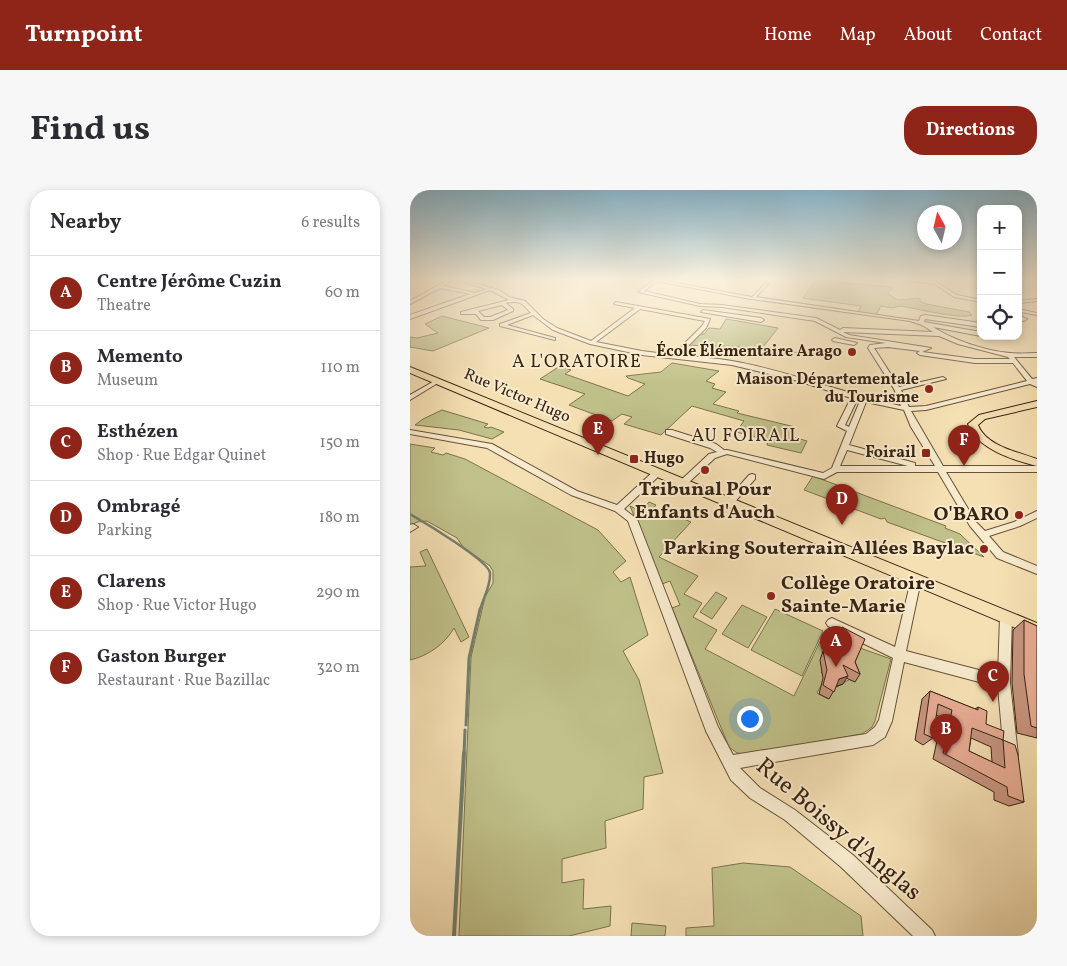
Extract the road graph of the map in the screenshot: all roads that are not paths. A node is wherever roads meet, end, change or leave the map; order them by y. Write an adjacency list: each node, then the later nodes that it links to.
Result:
1 (480, 315): 2 (street)
2 (500, 315)
3 (534, 315): 17 (street); 19 (street)
4 (629, 315): 19 (street)
5 (688, 315): 25 (street)
6 (735, 315): 10 (street)
7 (781, 315): 11 (street)
8 (864, 315): 12 (street)
9 (822, 318): 11 (street)
10 (761, 320)
11 (816, 320): 14 (street)
12 (925, 325): 13 (street); 15 (street); 16 (street)
13 (977, 325)
14 (836, 331): 16 (street); 20 (street)
15 (977, 333)
16 (939, 334): 21 (street)
17 (553, 338)
18 (835, 340): 20 (street)
19 (592, 343): 25 (street)
20 (872, 346): 26 (street); 31 (street)
21 (993, 350): 22 (street); 23 (street)
22 (1023, 354): 23 (street); 24 (street)
23 (1009, 355): 26 (street)
24 (1037, 355)
25 (676, 356): 32 (street)
26 (1014, 361): 30 (street)
27 (410, 370): 29 (main road, Rue Victor Hugo)
28 (943, 379): 31 (street)
29 (438, 381): 33 (street); 47 (main road, Rue Victor Hugo)
30 (1035, 383): 36 (street)
31 (897, 390): 36 (street)
32 (853, 397): 34 (street); 37 (street)
33 (410, 398)
34 (864, 400): 36 (street); 37 (street)
35 (1037, 404): 42 (main road)
36 (908, 409): 45 (street)
37 (852, 431): 40 (street)
38 (410, 432): 51 (street)
39 (669, 432): 41 (street)
40 (846, 447): 43 (street); 44 (street)
41 (721, 452): 43 (street); 49 (street)
42 (1037, 463)
43 (835, 469): 44 (street)
44 (926, 469): 45 (street)
45 (940, 469): 46 (street); 54 (street)
46 (1037, 469)
47 (658, 472): 49 (main road, Rue Victor Hugo); 51 (street)
48 (752, 477): 50 (street)
49 (683, 483): 50 (main road, Rue Victor Hugo)
50 (729, 498): 56 (main road)
51 (618, 509): 63 (street, Rue Boissy d'Anglas)
52 (1037, 514): 54 (street)
53 (970, 530): 54 (street)
54 (983, 535): 55 (street)
55 (1037, 570)
56 (916, 580): 57 (main road); 60 (street)
57 (1006, 617): 59 (main road); 61 (street)
58 (832, 623): 60 (street)
59 (1037, 630)
60 (900, 655): 61 (street); 63 (street)
61 (1004, 683): 62 (street)
62 (1011, 754)
63 (730, 763): 64 (street, Rue Boissy d'Anglas)
64 (926, 936)

